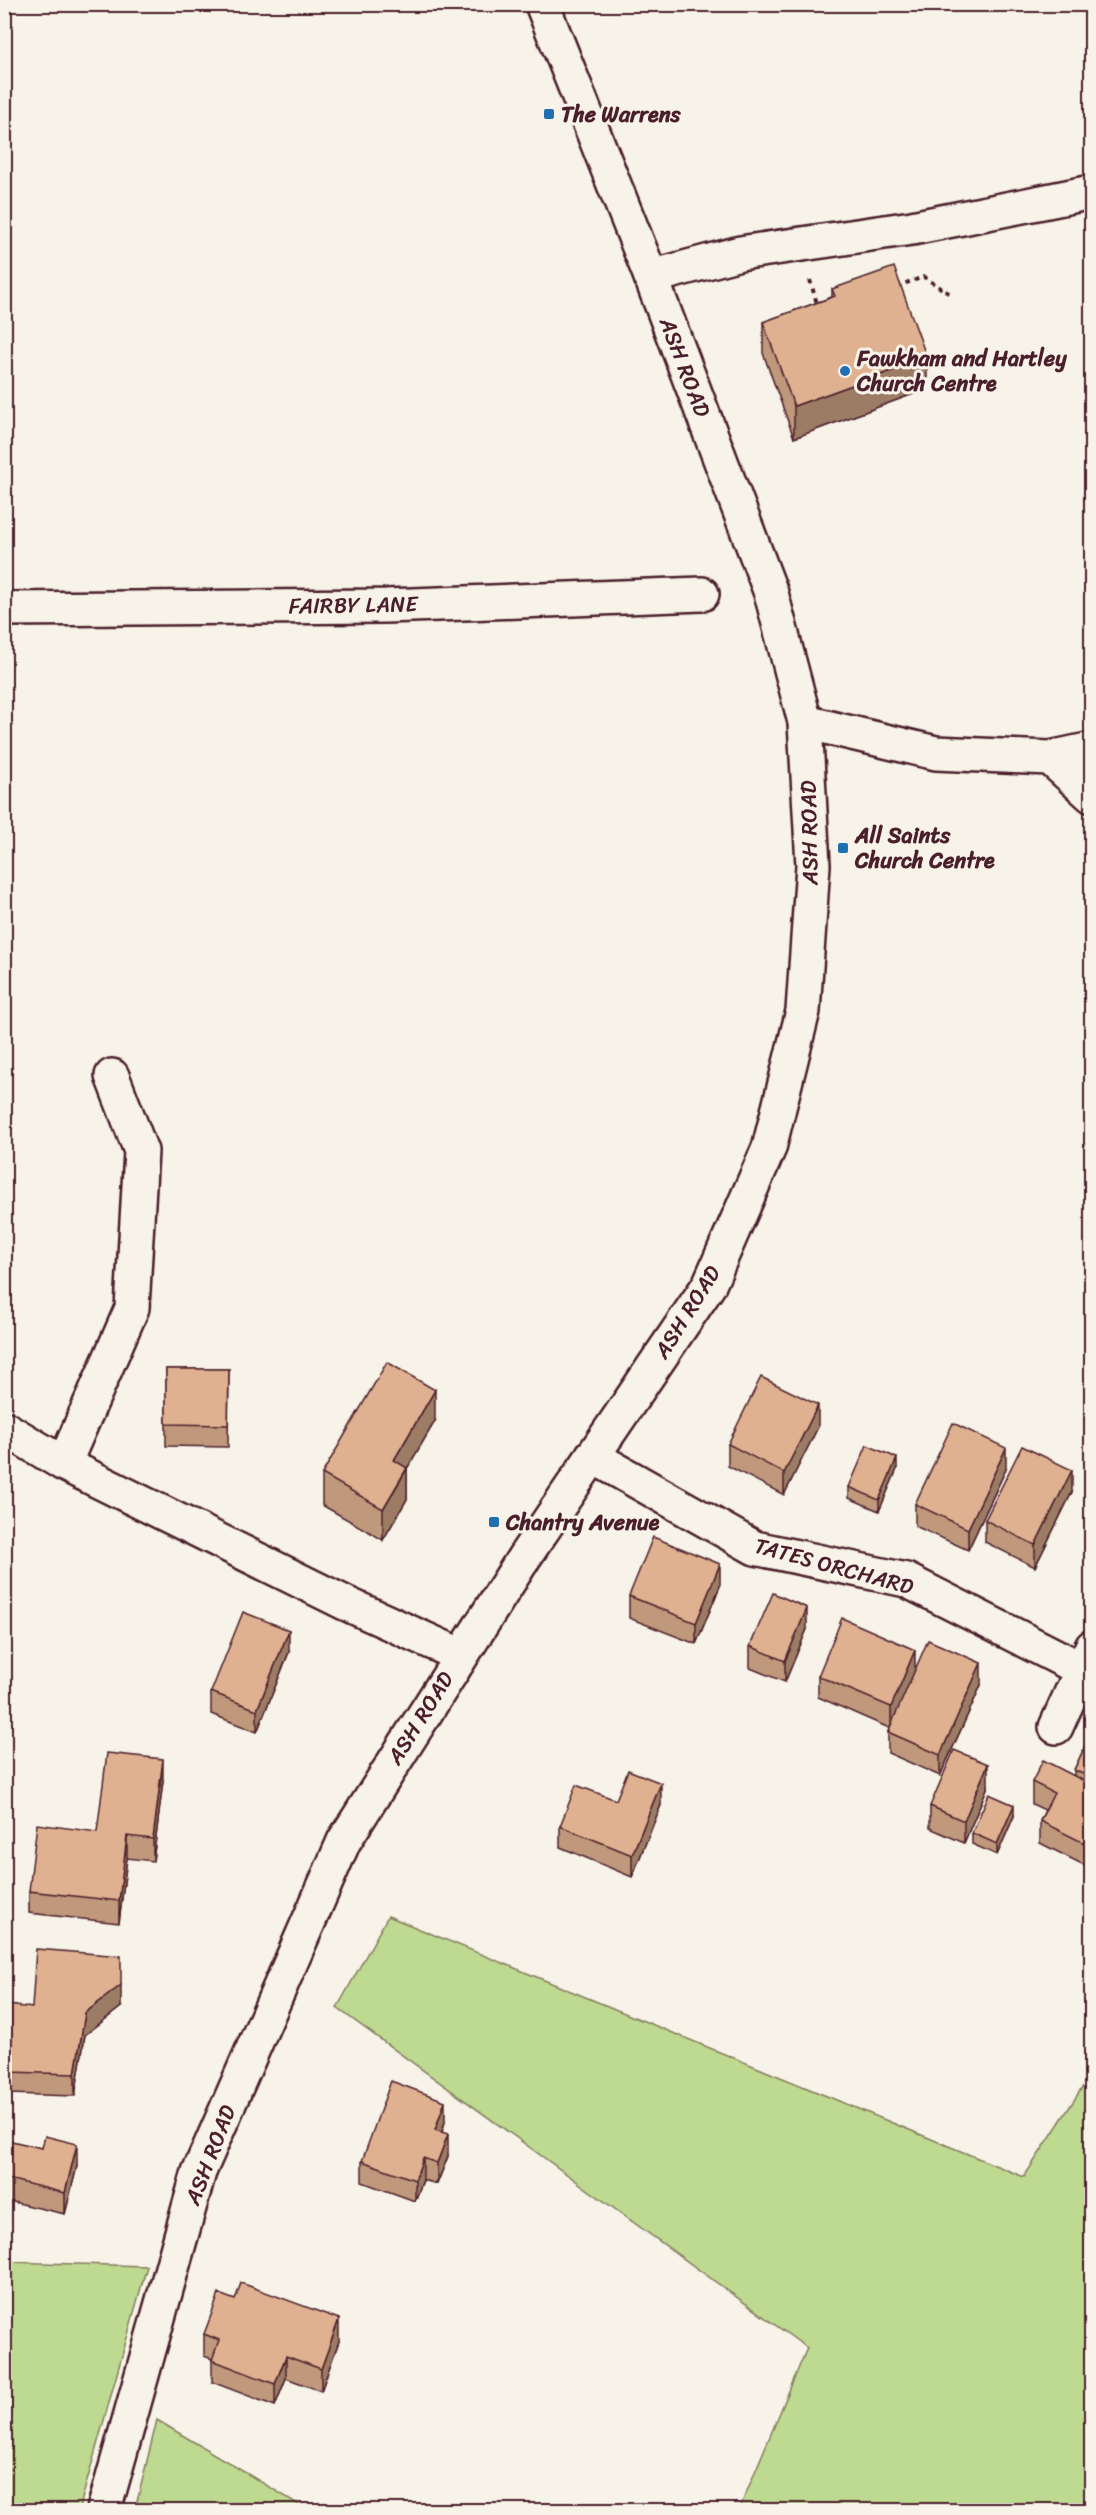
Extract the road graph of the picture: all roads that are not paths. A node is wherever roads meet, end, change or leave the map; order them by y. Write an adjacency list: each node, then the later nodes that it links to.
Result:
1 (542, 4): 3 (street, ASH ROAD)
2 (1092, 192): 3 (street)
3 (651, 278): 6 (street, ASH ROAD)
4 (702, 594): 5 (street, FAIRBY LANE)
5 (4, 609)
6 (805, 722): 8 (street); 12 (street, ASH ROAD)
7 (1092, 749): 8 (street)
8 (1050, 758): 9 (street)
9 (1092, 796)
10 (112, 1076): 13 (street)
11 (4, 1428): 13 (street)
12 (592, 1456): 14 (street, ASH ROAD); 15 (street, TATES ORCHARD)
13 (64, 1464): 14 (street)
14 (460, 1655): 17 (street, ASH ROAD)
15 (1086, 1658): 16 (street, TATES ORCHARD)
16 (1056, 1727)
17 (104, 2511)

